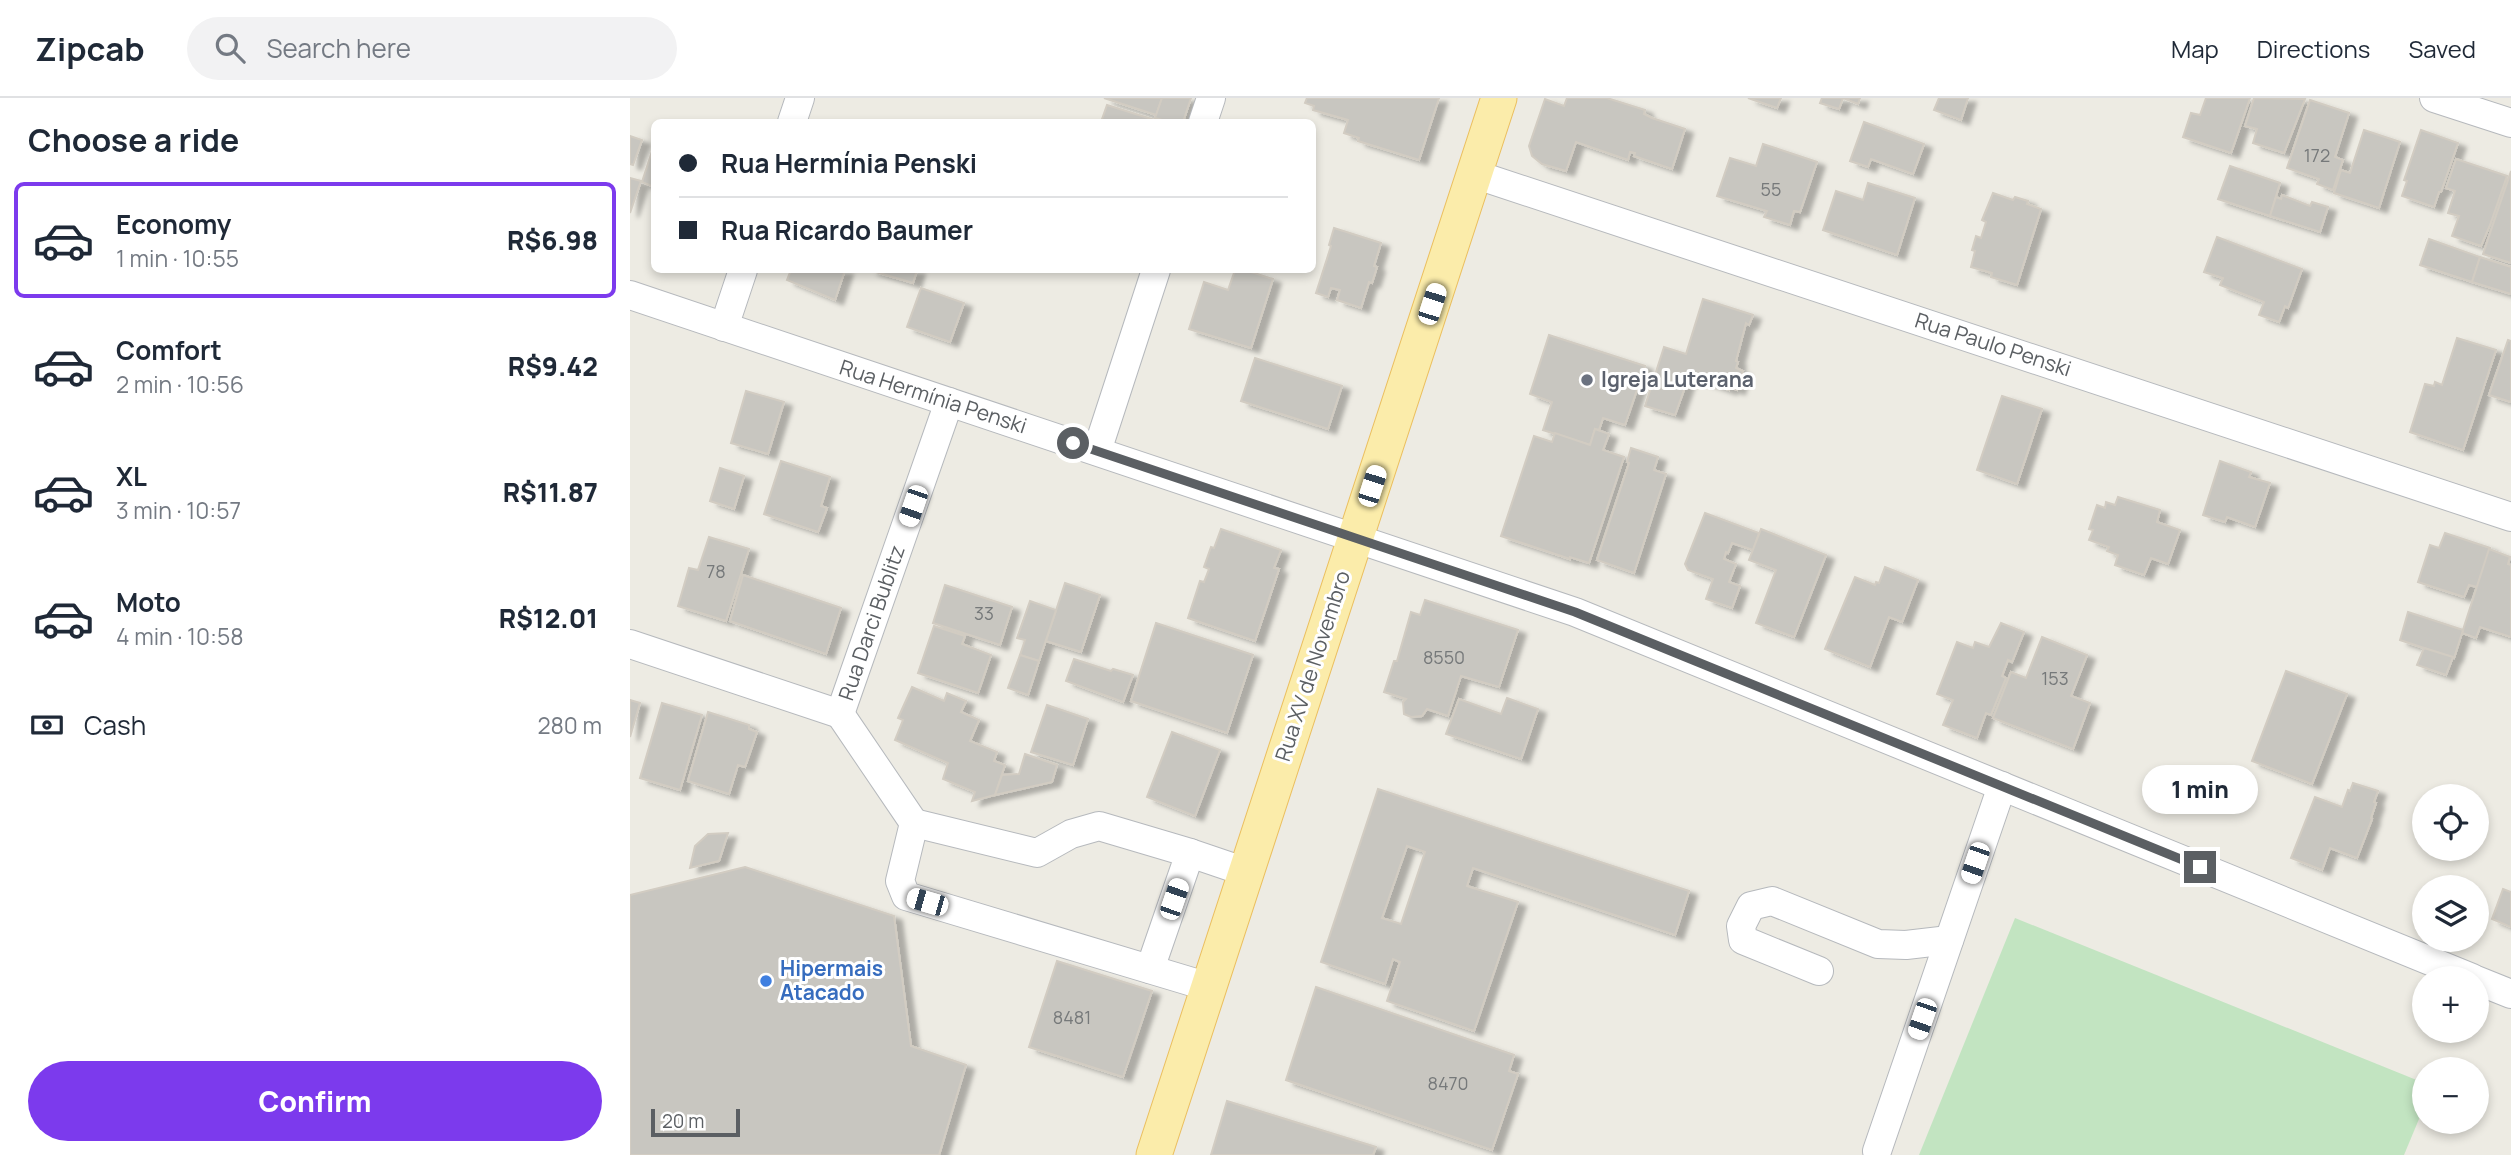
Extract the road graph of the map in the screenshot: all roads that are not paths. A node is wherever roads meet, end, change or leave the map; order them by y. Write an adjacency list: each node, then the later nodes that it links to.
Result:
1 (800, 98): 5 (street)
2 (1211, 98): 6 (street)
3 (1499, 98): 8 (main road, Rua XV de Novembro)
4 (2434, 98): 7 (street)
5 (793, 119)
6 (1204, 119)
7 (2511, 123)
8 (1474, 174): 15 (street, Rua Paulo Penski); 16 (main road, Rua XV de Novembro)
9 (742, 273): 12 (street)
10 (1155, 273): 14 (street)
11 (630, 295): 12 (street, Rua Hermínia Penski)
12 (724, 327): 13 (street, Rua Hermínia Penski)
13 (949, 402): 14 (street, Rua Hermínia Penski); 18 (street, Rua Darci Bublitz)
14 (1097, 451): 16 (street, Rua Hermínia Penski)
15 (2511, 517)
16 (1355, 538): 19 (street, Rua Hermínia Penski); 22 (main road, Rua XV de Novembro)
17 (630, 644): 18 (street, Rua Darci Bublitz)
18 (840, 714): 20 (street)
19 (2001, 786): 23 (street); 24 (street, Rua Hermínia Penski)
20 (914, 823): 21 (street); 25 (street)
21 (1190, 853): 22 (street); 25 (street)
22 (1246, 872): 28 (main road, Rua XV de Novembro)
23 (1949, 940): 26 (street); 30 (street)
24 (2442, 966)
25 (1150, 969): 28 (street)
26 (1819, 971)
27 (2489, 985): 29 (street, Rua Hermínia Penski)
28 (1209, 987): 31 (main road, Rua XV de Novembro)
29 (2511, 994)
30 (1877, 1151)
31 (1154, 1155)

